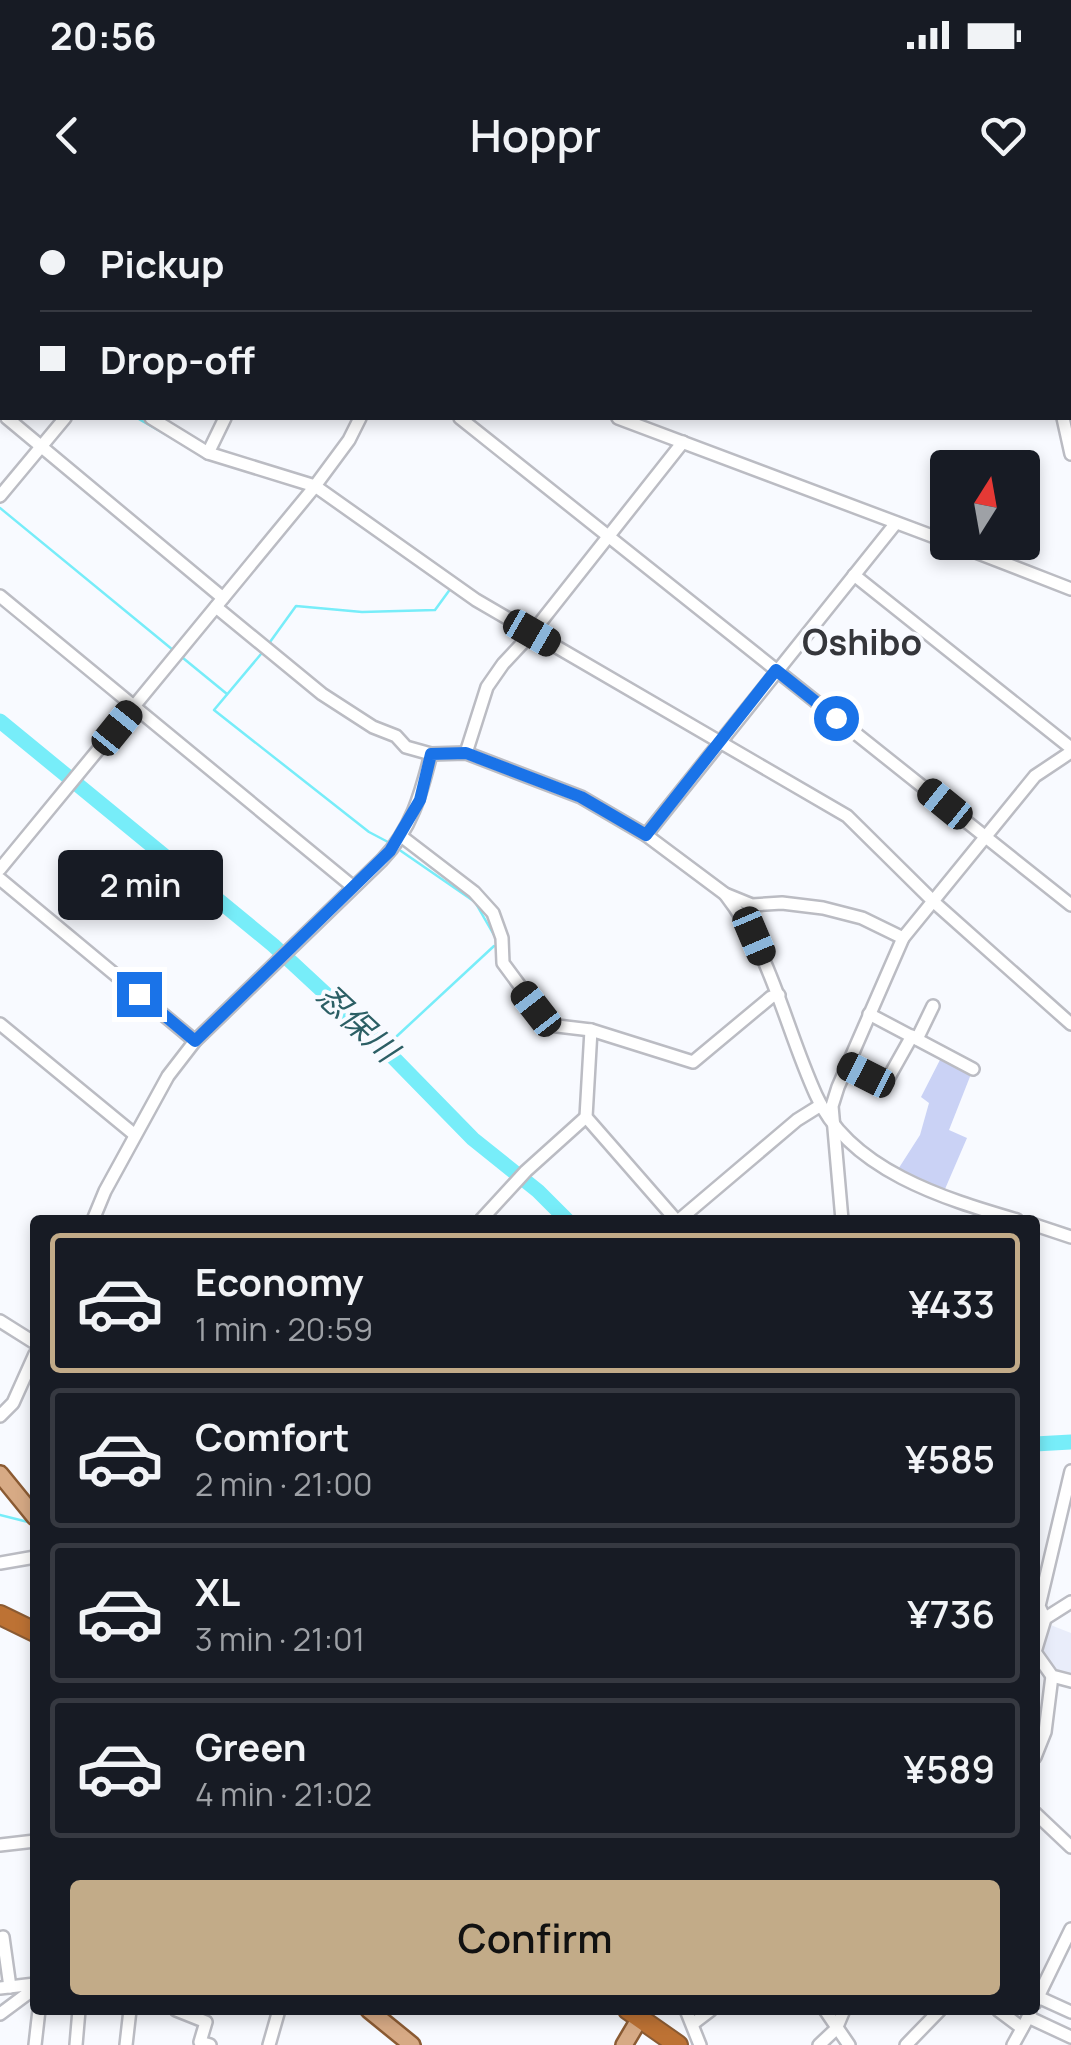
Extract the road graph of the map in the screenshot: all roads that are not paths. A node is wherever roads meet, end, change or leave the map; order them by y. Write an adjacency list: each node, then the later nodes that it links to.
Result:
1 (10, 420): 10 (street)
2 (64, 420): 10 (street)
3 (153, 420): 11 (street)
4 (224, 420): 11 (street)
5 (359, 420): 13 (street)
6 (463, 420): 17 (street)
7 (623, 420): 9 (street)
8 (1062, 420): 12 (street)
9 (683, 442): 15 (street); 17 (street)
10 (40, 446): 14 (street); 22 (street)
11 (208, 453): 13 (street)
12 (1071, 454)
13 (315, 486): 22 (street); 23 (street)
14 (0, 496)
15 (896, 523): 16 (street); 19 (street)
16 (930, 535)
17 (608, 536): 23 (street); 24 (street)
18 (997, 560): 20 (street)
19 (854, 575): 24 (street); 27 (street)
20 (1071, 588)
21 (0, 596): 25 (street)
22 (220, 603): 25 (street); 29 (street)
23 (532, 633): 26 (street); 28 (street)
24 (776, 670): 26 (street); 32 (street)
25 (134, 706): 33 (street); 35 (street)
26 (721, 740): 30 (street); 37 (street)
27 (1071, 750): 32 (street)
28 (466, 753): 29 (street); 30 (street)
29 (431, 754): 31 (street)
30 (646, 835): 36 (street)
31 (401, 836): 35 (street); 45 (street)
32 (985, 836): 37 (street); 38 (street)
33 (0, 869)
34 (0, 878): 47 (street)
35 (352, 886): 47 (street)
36 (725, 894): 39 (street); 40 (street)
37 (933, 900): 39 (street); 44 (street)
38 (1071, 905)
39 (903, 938): 42 (street)
40 (778, 995): 45 (street); 50 (street)
41 (932, 1006): 46 (street)
42 (870, 1014): 46 (street); 48 (street)
43 (0, 1024): 53 (street)
44 (1071, 1024)
45 (591, 1030): 51 (street)
46 (914, 1038): 48 (street); 49 (street)
47 (195, 1041): 53 (street)
48 (847, 1066): 52 (street)
49 (973, 1070)
50 (820, 1104): 52 (street); 57 (street)
51 (586, 1117): 55 (street); 56 (street)
52 (833, 1122): 58 (street); 59 (street)
53 (136, 1134): 54 (street)
54 (95, 1215)
55 (486, 1215)
56 (673, 1215)
57 (683, 1215)
58 (842, 1215)
59 (1001, 1215)
60 (1040, 1228): 61 (street)
61 (1071, 1237)
62 (0, 1321): 63 (street)
63 (30, 1340)
64 (30, 1377): 65 (street)
65 (0, 1416)
66 (1071, 1471): 72 (street)
67 (0, 1474): 68 (main road)
68 (30, 1509)
69 (30, 1558): 71 (street)
70 (1040, 1560): 72 (street)
71 (0, 1563)
72 (1049, 1564): 74 (street)
73 (1071, 1602): 75 (street)
74 (1040, 1608)
75 (1040, 1613)
76 (0, 1615): 77 (highway)
77 (30, 1630)
78 (1040, 1658): 79 (street)
79 (1052, 1676): 80 (street); 81 (street)
80 (1071, 1682)
81 (1040, 1731)
82 (1040, 1816): 84 (street)
83 (1071, 1823): 84 (street)
84 (1059, 1833): 87 (street)
85 (30, 1841): 86 (street)
86 (0, 1845)
87 (1071, 1847)
88 (1071, 1929): 93 (street)
89 (0, 1938): 91 (street)
90 (30, 1986): 91 (street)
91 (5, 1988)
92 (30, 1990): 96 (street)
93 (1040, 1992)
94 (1040, 2001): 95 (street)
95 (1071, 2012)
96 (0, 2014)
97 (38, 2015): 114 (street)
98 (79, 2015): 115 (street)
99 (129, 2015): 116 (street)
100 (188, 2015): 117 (street)
101 (278, 2015): 118 (street)
102 (375, 2015): 119 (main road)
103 (637, 2015): 120 (main road)
104 (640, 2015): 121 (highway)
105 (689, 2015): 111 (street)
106 (704, 2015): 111 (street)
107 (828, 2015): 112 (street)
108 (842, 2015): 112 (street)
109 (935, 2015): 125 (street)
110 (1027, 2018): 113 (street); 126 (street)
111 (694, 2023): 122 (street)
112 (836, 2029): 123 (street); 124 (street)
113 (1071, 2037)
114 (35, 2045)
115 (76, 2045)
116 (126, 2045)
117 (210, 2045)
118 (269, 2045)
119 (412, 2045)
120 (624, 2045)
121 (678, 2045)
122 (700, 2045)
123 (819, 2045)
124 (850, 2045)
125 (906, 2045)
126 (1013, 2045)

